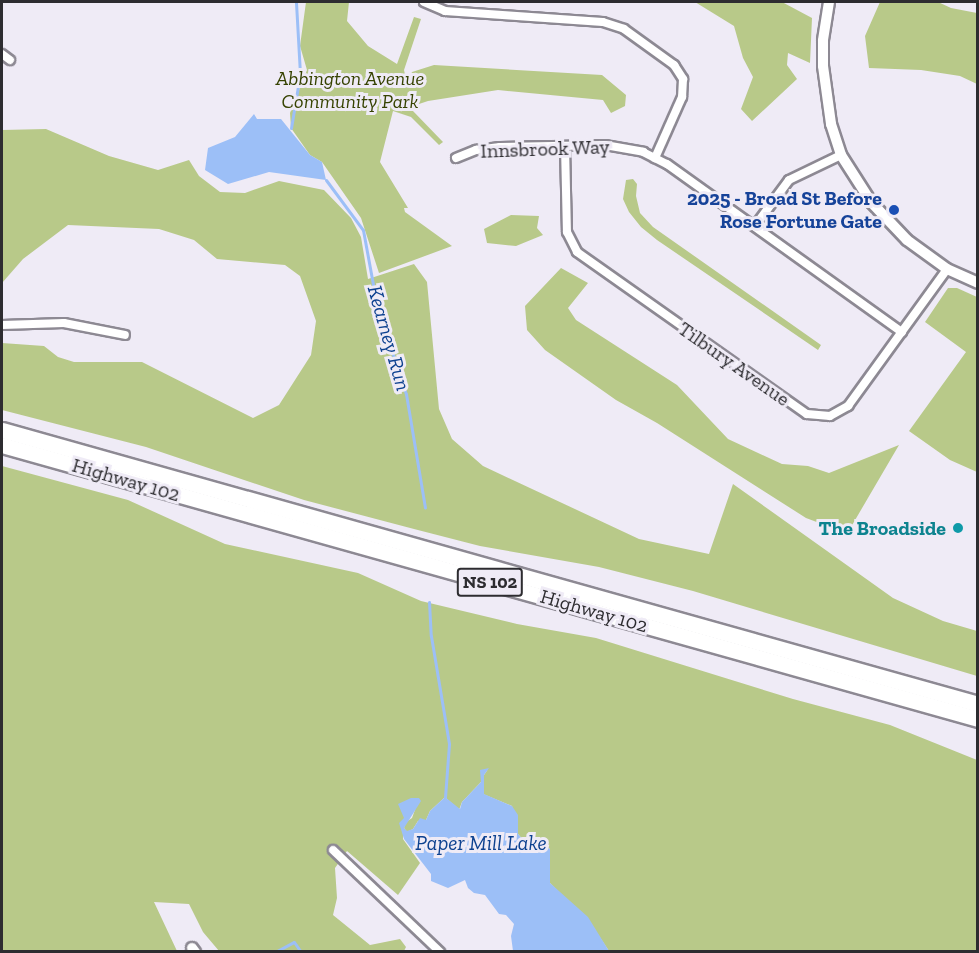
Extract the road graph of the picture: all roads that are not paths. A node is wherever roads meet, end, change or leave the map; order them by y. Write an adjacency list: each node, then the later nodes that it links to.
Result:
1 (424, 2): 8 (street)
2 (829, 2): 6 (street)
3 (2, 54): 4 (street)
4 (10, 60)
5 (566, 146): 7 (street, Innsbrook Way); 8 (street, Innsbrook Way); 13 (street, Tilbury Avenue)
6 (841, 155): 9 (street); 10 (street)
7 (456, 158)
8 (655, 158): 9 (street, Innsbrook Way)
9 (755, 226): 13 (street, Innsbrook Way)
10 (947, 269): 11 (street); 13 (street, Tilbury Avenue)
11 (978, 283)
12 (2, 325): 14 (street)
13 (902, 332)
14 (125, 335)
15 (2, 430): 17 (highway, Highway 102 / NS 102)
16 (2, 445): 18 (highway, Highway 102 / NS 102)
17 (978, 704)
18 (978, 719)
19 (333, 850): 20 (street)
20 (440, 951)

